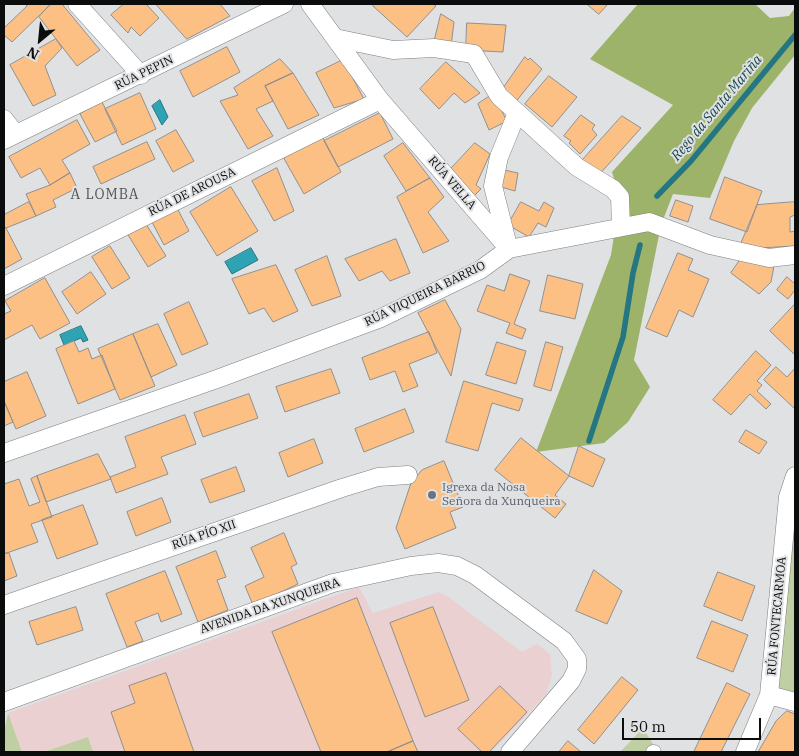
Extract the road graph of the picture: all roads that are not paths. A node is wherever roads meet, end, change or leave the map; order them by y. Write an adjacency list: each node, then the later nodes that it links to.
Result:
1 (77, 4): 5 (street)
2 (284, 4): 5 (street, RÚA PEPIN)
3 (310, 4): 4 (street, RÚA VELLA)
4 (335, 38): 6 (street, RÚA VELLA); 7 (street)
5 (141, 75): 9 (street, RÚA PEPIN)
6 (380, 100): 11 (street, RÚA VELLA); 13 (street, RÚA DE AROUSA)
7 (517, 113): 10 (street); 11 (street, RÚA VELLA)
8 (4, 119): 9 (street)
9 (9, 136)
10 (621, 227): 11 (street, RÚA VIQUEIRA BARRIO); 12 (street, RÚA VIQUEIRA BARRIO)
11 (509, 249): 14 (street, RÚA VIQUEIRA BARRIO)
12 (795, 255)
13 (4, 286)
14 (4, 453)
15 (408, 475): 17 (street, RÚA PÍO XII)
16 (795, 476): 18 (street, RÚA FONTECARMOA)
17 (4, 605)
18 (769, 695): 20 (street); 22 (street, RÚA FONTECARMOA)
19 (4, 702): 21 (street, AVENIDA DA XUNQUEIRA)
20 (795, 702)
21 (510, 752)
22 (745, 752)

